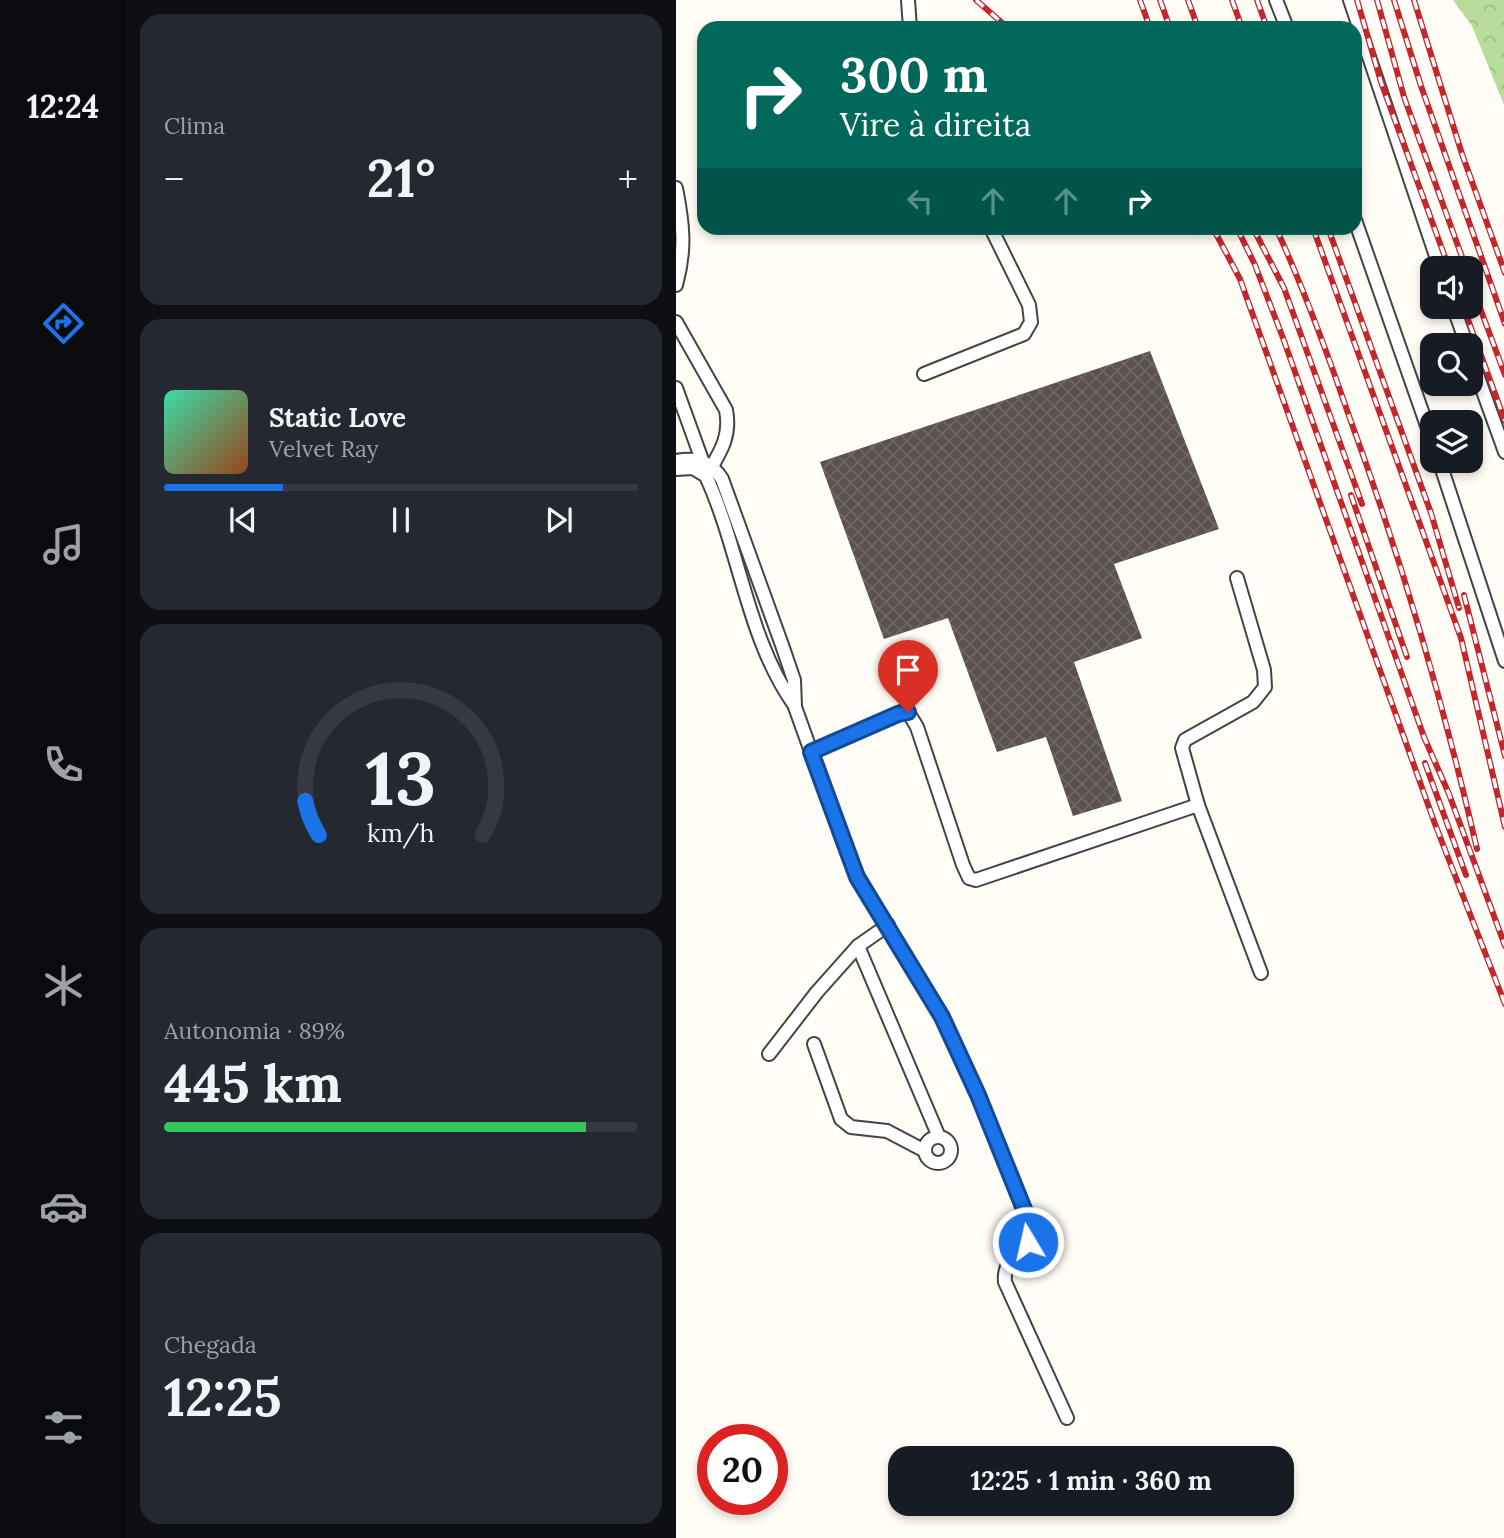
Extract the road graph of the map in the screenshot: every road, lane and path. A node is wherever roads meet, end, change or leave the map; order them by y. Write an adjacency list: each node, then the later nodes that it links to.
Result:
1 (908, 0): 4 (lane)
2 (1276, 0): 5 (lane)
3 (1350, 0): 6 (lane)
4 (910, 21)
5 (1284, 21)
6 (1357, 21)
7 (1362, 36): 11 (lane)
8 (676, 188): 12 (lane)
9 (994, 235): 14 (lane)
10 (1360, 235): 17 (lane)
11 (1436, 256)
12 (676, 285)
13 (676, 322): 20 (lane)
14 (924, 374)
15 (676, 388): 20 (lane)
16 (1483, 392): 18 (lane)
17 (1422, 410)
18 (1504, 452)
19 (676, 461): 20 (lane)
20 (704, 468): 21 (lane); 25 (lane)
21 (676, 469)
22 (1443, 473): 24 (lane)
23 (1237, 578): 26 (lane)
24 (1504, 661)
25 (811, 752): 26 (lane); 27 (lane)
26 (1198, 805): 29 (lane)
27 (888, 925): 28 (lane); 34 (lane)
28 (857, 946): 31 (lane); 32 (lane)
29 (1261, 973)
30 (814, 1044): 33 (lane)
31 (769, 1054)
32 (939, 1137): 33 (lane); 33 (lane)
33 (924, 1151)
34 (1067, 1418)

